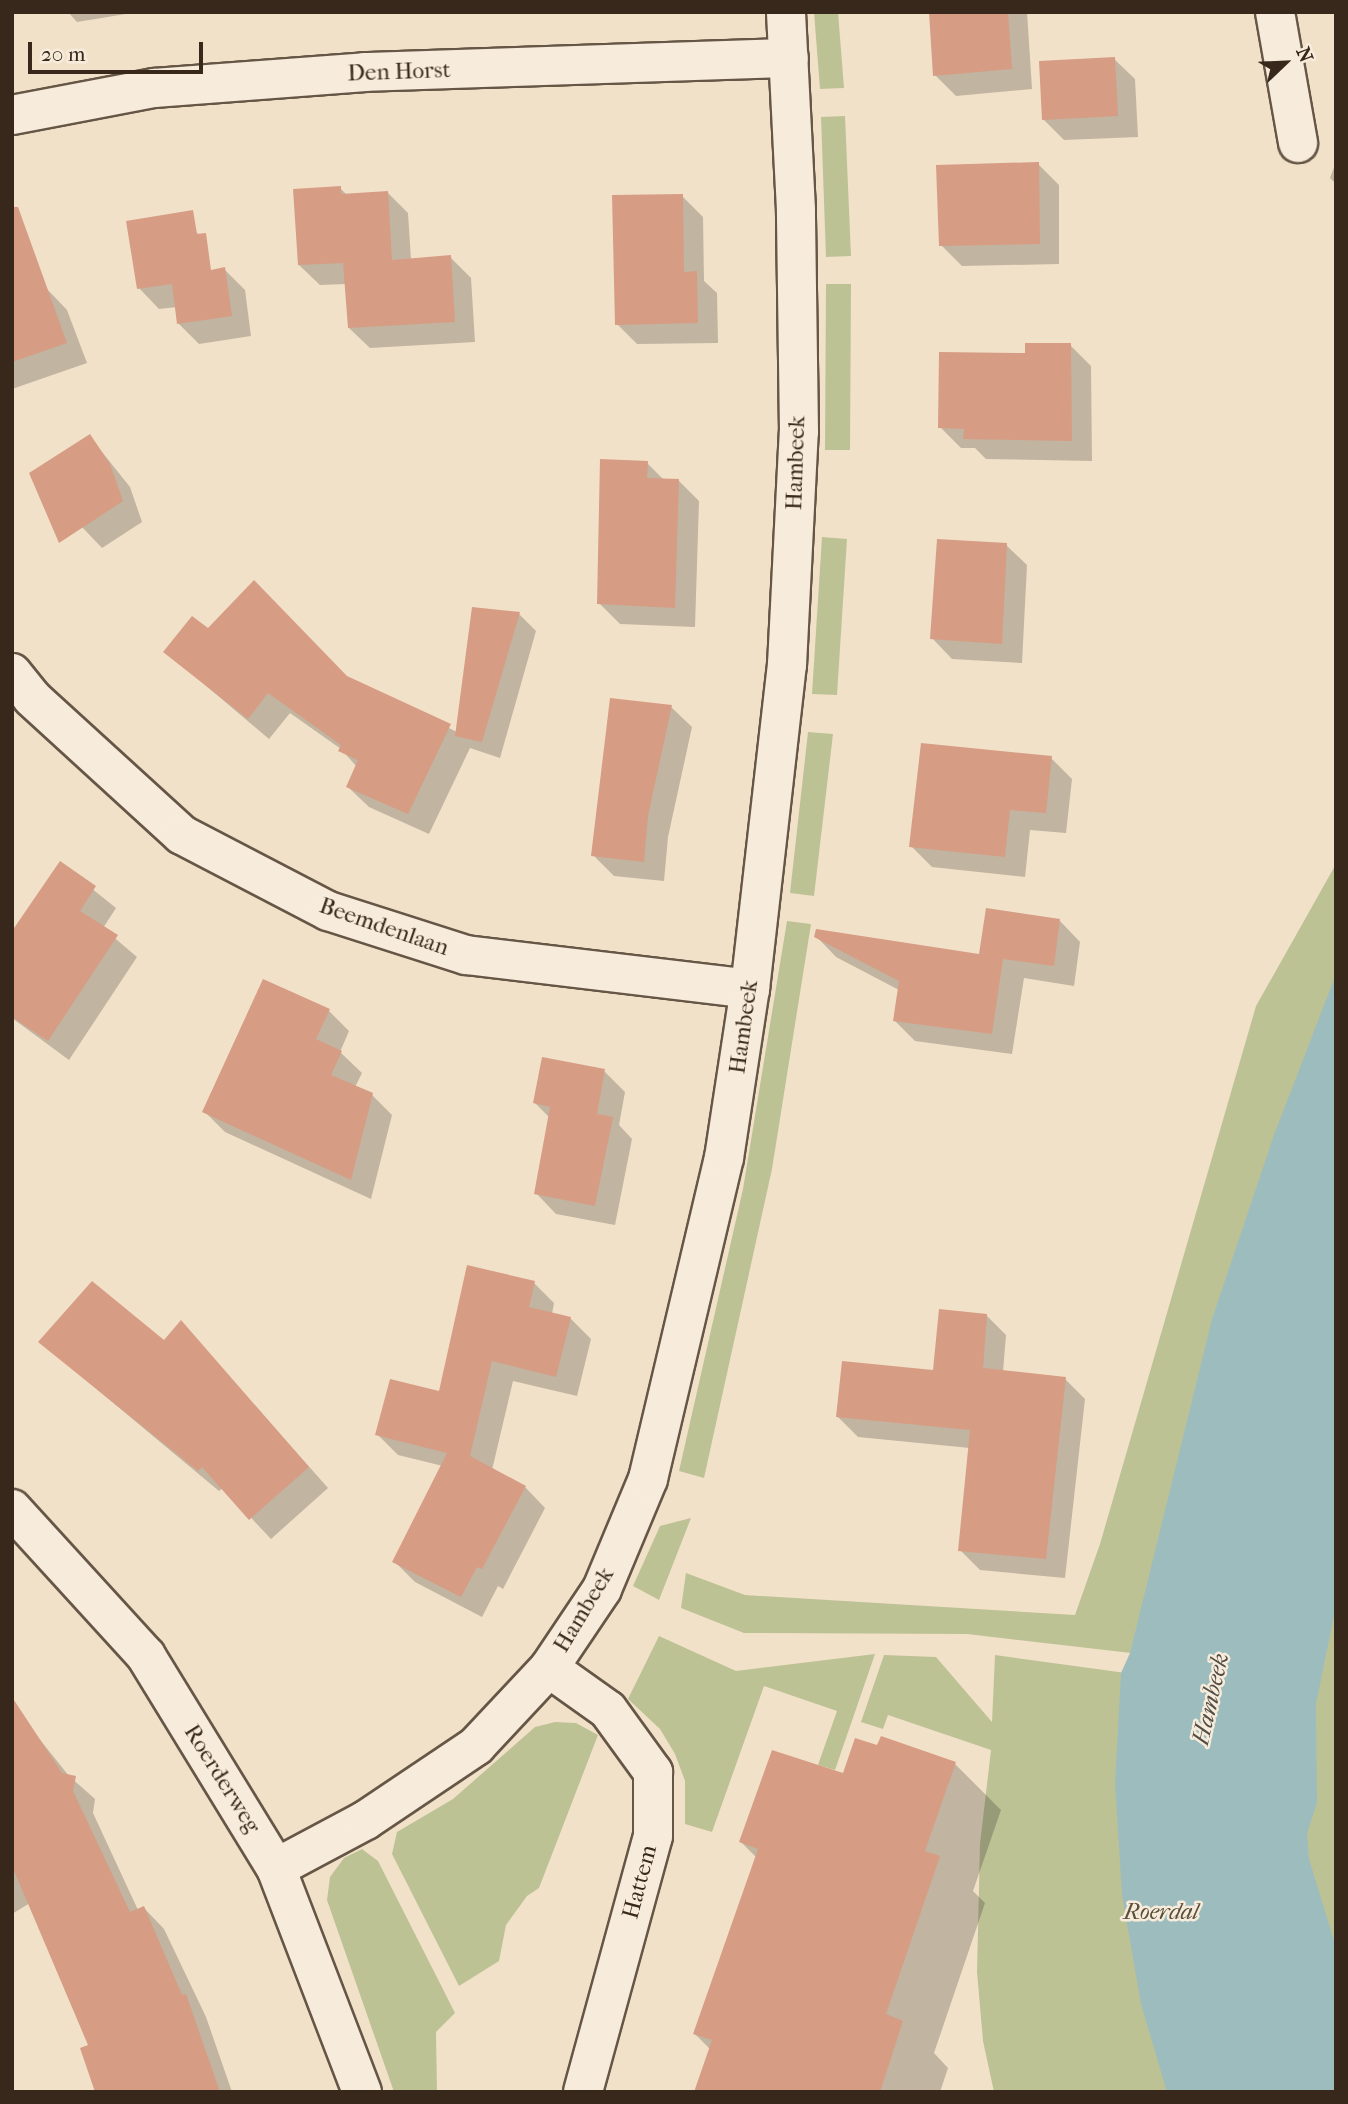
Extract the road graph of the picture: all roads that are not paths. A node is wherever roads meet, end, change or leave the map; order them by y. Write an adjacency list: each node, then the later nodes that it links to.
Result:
1 (786, 12): 3 (street, Hambeek)
2 (1275, 12): 5 (street)
3 (789, 58): 4 (street, Den Horst); 7 (street, Hambeek)
4 (12, 115)
5 (1298, 144)
6 (12, 673): 7 (street, Beemdenlaan)
7 (750, 989): 9 (street, Hambeek)
8 (12, 1509): 10 (street, Roerderweg)
9 (549, 1668): 10 (street, Hambeek); 12 (street, Hattem)
10 (276, 1868): 11 (street, Roerderweg)
11 (362, 2092)
12 (583, 2092)

